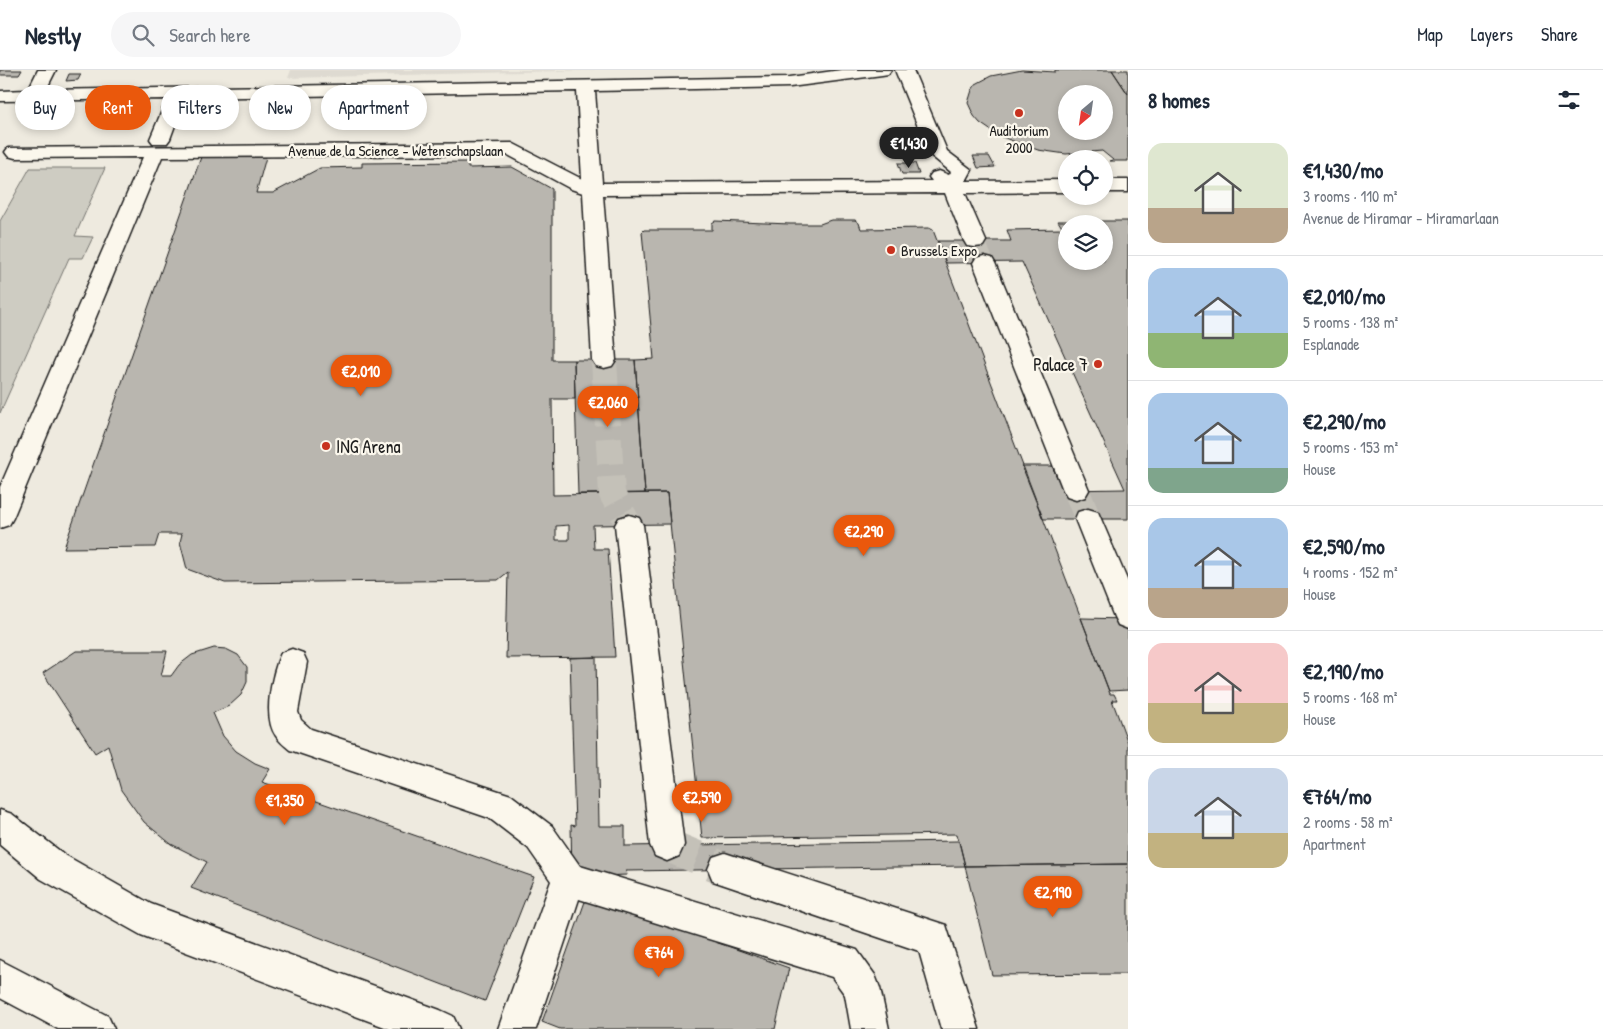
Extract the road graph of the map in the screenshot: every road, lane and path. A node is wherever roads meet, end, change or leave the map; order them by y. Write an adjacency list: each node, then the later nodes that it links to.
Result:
1 (48, 70): 5 (street)
2 (453, 70): 8 (street)
3 (904, 70): 20 (street)
4 (874, 72): 6 (street)
5 (40, 85)
6 (608, 85): 7 (street); 8 (street)
7 (586, 86): 8 (street); 21 (street)
8 (456, 88): 9 (street)
9 (239, 92)
10 (161, 93): 11 (street)
11 (75, 94)
12 (0, 96): 13 (street)
13 (15, 96)
14 (163, 130): 15 (street)
15 (157, 145): 16 (street, Avenue de la Science - Wetenschapslaan); 21 (street, Avenue de la Science - Wetenschapslaan); 26 (street)
16 (15, 152)
17 (1058, 186): 20 (street, Avenue de la Science - Wetenschapslaan)
18 (1113, 186): 19 (street)
19 (1128, 186)
20 (953, 187): 21 (street, Avenue de la Science - Wetenschapslaan); 22 (street)
21 (592, 189): 24 (street)
22 (975, 241)
23 (984, 263): 25 (street)
24 (604, 360)
25 (1076, 490)
26 (0, 518)
27 (1088, 519): 29 (street)
28 (630, 524): 32 (street)
29 (1128, 617)
30 (292, 662): 34 (street)
31 (0, 825): 37 (street)
32 (667, 845)
33 (725, 869): 40 (street)
34 (569, 879): 38 (street); 39 (street)
35 (0, 978): 36 (street)
36 (95, 1029)
37 (440, 1029)
38 (517, 1029)
39 (870, 1029)
40 (960, 1029)

